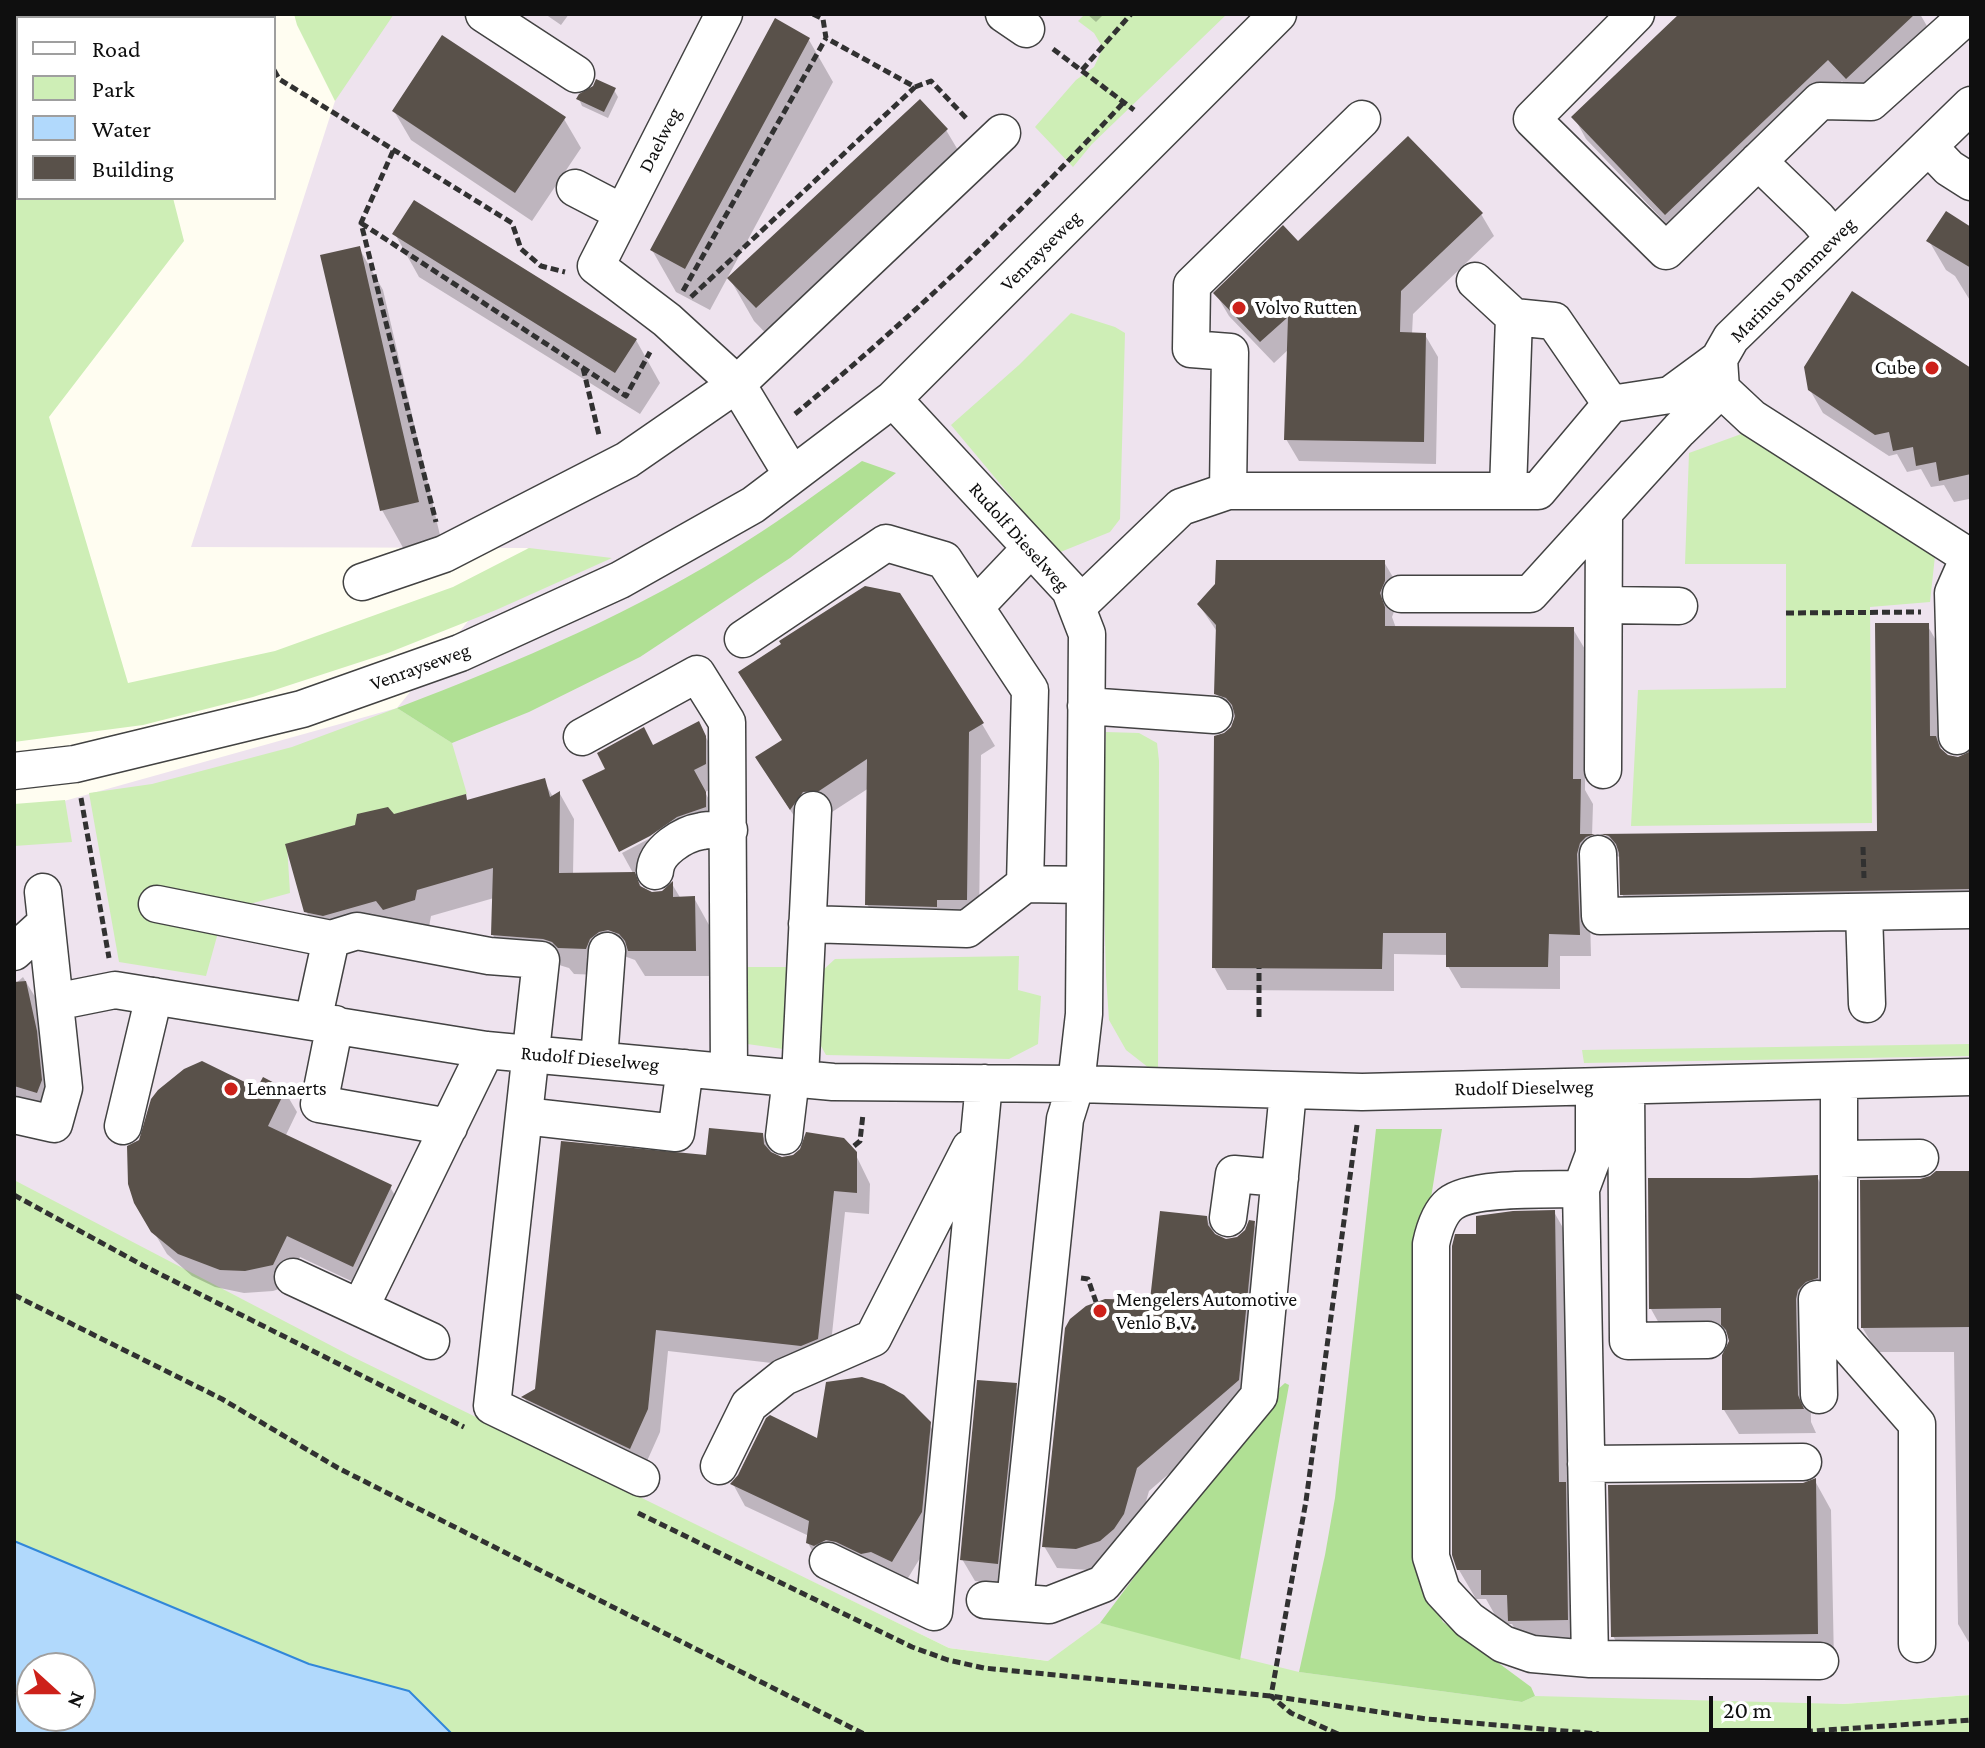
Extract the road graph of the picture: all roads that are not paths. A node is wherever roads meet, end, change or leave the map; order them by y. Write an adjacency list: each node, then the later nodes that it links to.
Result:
1 (484, 14): 6 (street)
2 (724, 14): 14 (street, Daelweg)
3 (1278, 14): 20 (street, Venrayseweg)
4 (1969, 14): 11 (street)
5 (1613, 22): 11 (street)
6 (576, 74)
7 (1971, 105): 10 (street, Marinus Dammeweg)
8 (1362, 119): 24 (street)
9 (997, 138): 19 (street)
10 (1929, 147): 12 (street); 15 (street, Marinus Dammeweg)
11 (1758, 161): 15 (street)
12 (1971, 182)
13 (575, 188): 14 (street)
14 (623, 213): 19 (street, Daelweg)
15 (1834, 238): 18 (street, Marinus Dammeweg)
16 (1475, 281): 17 (street)
17 (1514, 317): 21 (street); 23 (street)
18 (1720, 374): 21 (street); 25 (street); 27 (street)
19 (737, 384): 22 (street); 28 (street)
20 (893, 399): 22 (street, Venrayseweg); 26 (street, Rudolf Dieselweg)
21 (1611, 404): 23 (street)
22 (792, 475): 40 (street, Venrayseweg)
23 (1508, 490): 24 (street)
24 (1228, 491): 33 (street)
25 (1604, 513): 29 (street); 30 (street)
26 (1031, 548): 32 (street); 33 (street, Rudolf Dieselweg)
27 (1970, 557): 37 (street)
28 (362, 582)
29 (1401, 594)
30 (1604, 605): 31 (street); 39 (street)
31 (1679, 606)
32 (975, 607): 34 (street); 45 (street)
33 (1077, 607): 35 (street, Rudolf Dieselweg)
34 (743, 639)
35 (1086, 706): 36 (street); 46 (street, Rudolf Dieselweg)
36 (1214, 715)
37 (1957, 736)
38 (582, 737): 42 (street)
39 (1603, 770)
40 (14, 771)
41 (813, 810): 50 (street)
42 (729, 830): 44 (street); 62 (street)
43 (1598, 854): 49 (street)
44 (655, 871)
45 (1025, 884): 46 (street); 50 (street)
46 (1085, 885): 67 (street, Rudolf Dieselweg)
47 (157, 904): 51 (street)
48 (1971, 910): 49 (street)
49 (1864, 912): 56 (street)
50 (807, 924): 64 (street)
51 (331, 939): 57 (street); 59 (street)
52 (607, 951): 60 (street)
53 (14, 952): 55 (street)
54 (154, 996): 55 (street, Rudolf Dieselweg); 57 (street, Rudolf Dieselweg); 72 (street)
55 (55, 1002): 70 (street)
56 (1867, 1004)
57 (324, 1022): 58 (street, Rudolf Dieselweg); 73 (street)
58 (486, 1050): 59 (street, Rudolf Dieselweg); 73 (street)
59 (531, 1054): 60 (street, Rudolf Dieselweg); 71 (street)
60 (599, 1060): 61 (street, Rudolf Dieselweg)
61 (685, 1068): 62 (street, Rudolf Dieselweg); 71 (street)
62 (729, 1072): 64 (street, Rudolf Dieselweg)
63 (1971, 1077): 65 (street, Rudolf Dieselweg)
64 (796, 1078): 66 (street, Rudolf Dieselweg); 75 (street)
65 (1826, 1081): 68 (street, Rudolf Dieselweg); 77 (street); 87 (street)
66 (984, 1083): 67 (street, Rudolf Dieselweg); 74 (street)
67 (1076, 1084): 69 (street, Rudolf Dieselweg); 78 (street)
68 (1610, 1086): 69 (street, Rudolf Dieselweg); 79 (street); 85 (street)
69 (1288, 1091): 78 (street)
70 (14, 1115)
71 (524, 1116): 91 (street)
72 (123, 1126)
73 (449, 1127): 82 (street)
74 (979, 1130): 84 (street); 92 (street)
75 (784, 1136)
76 (1920, 1158): 77 (street)
77 (1839, 1159): 93 (street)
78 (1280, 1178): 80 (street)
79 (1581, 1189): 89 (street); 94 (street)
80 (1228, 1218)
81 (293, 1277): 82 (street)
82 (360, 1308): 86 (street)
83 (818, 1334): 84 (street)
84 (873, 1338): 90 (street)
85 (1708, 1340)
86 (431, 1341)
87 (1819, 1395)
88 (1803, 1462): 89 (street)
89 (1586, 1464): 94 (street)
90 (719, 1466)
91 (634, 1493)
92 (828, 1561)
93 (1917, 1644)
94 (1590, 1659): 95 (street)
95 (1820, 1661)

